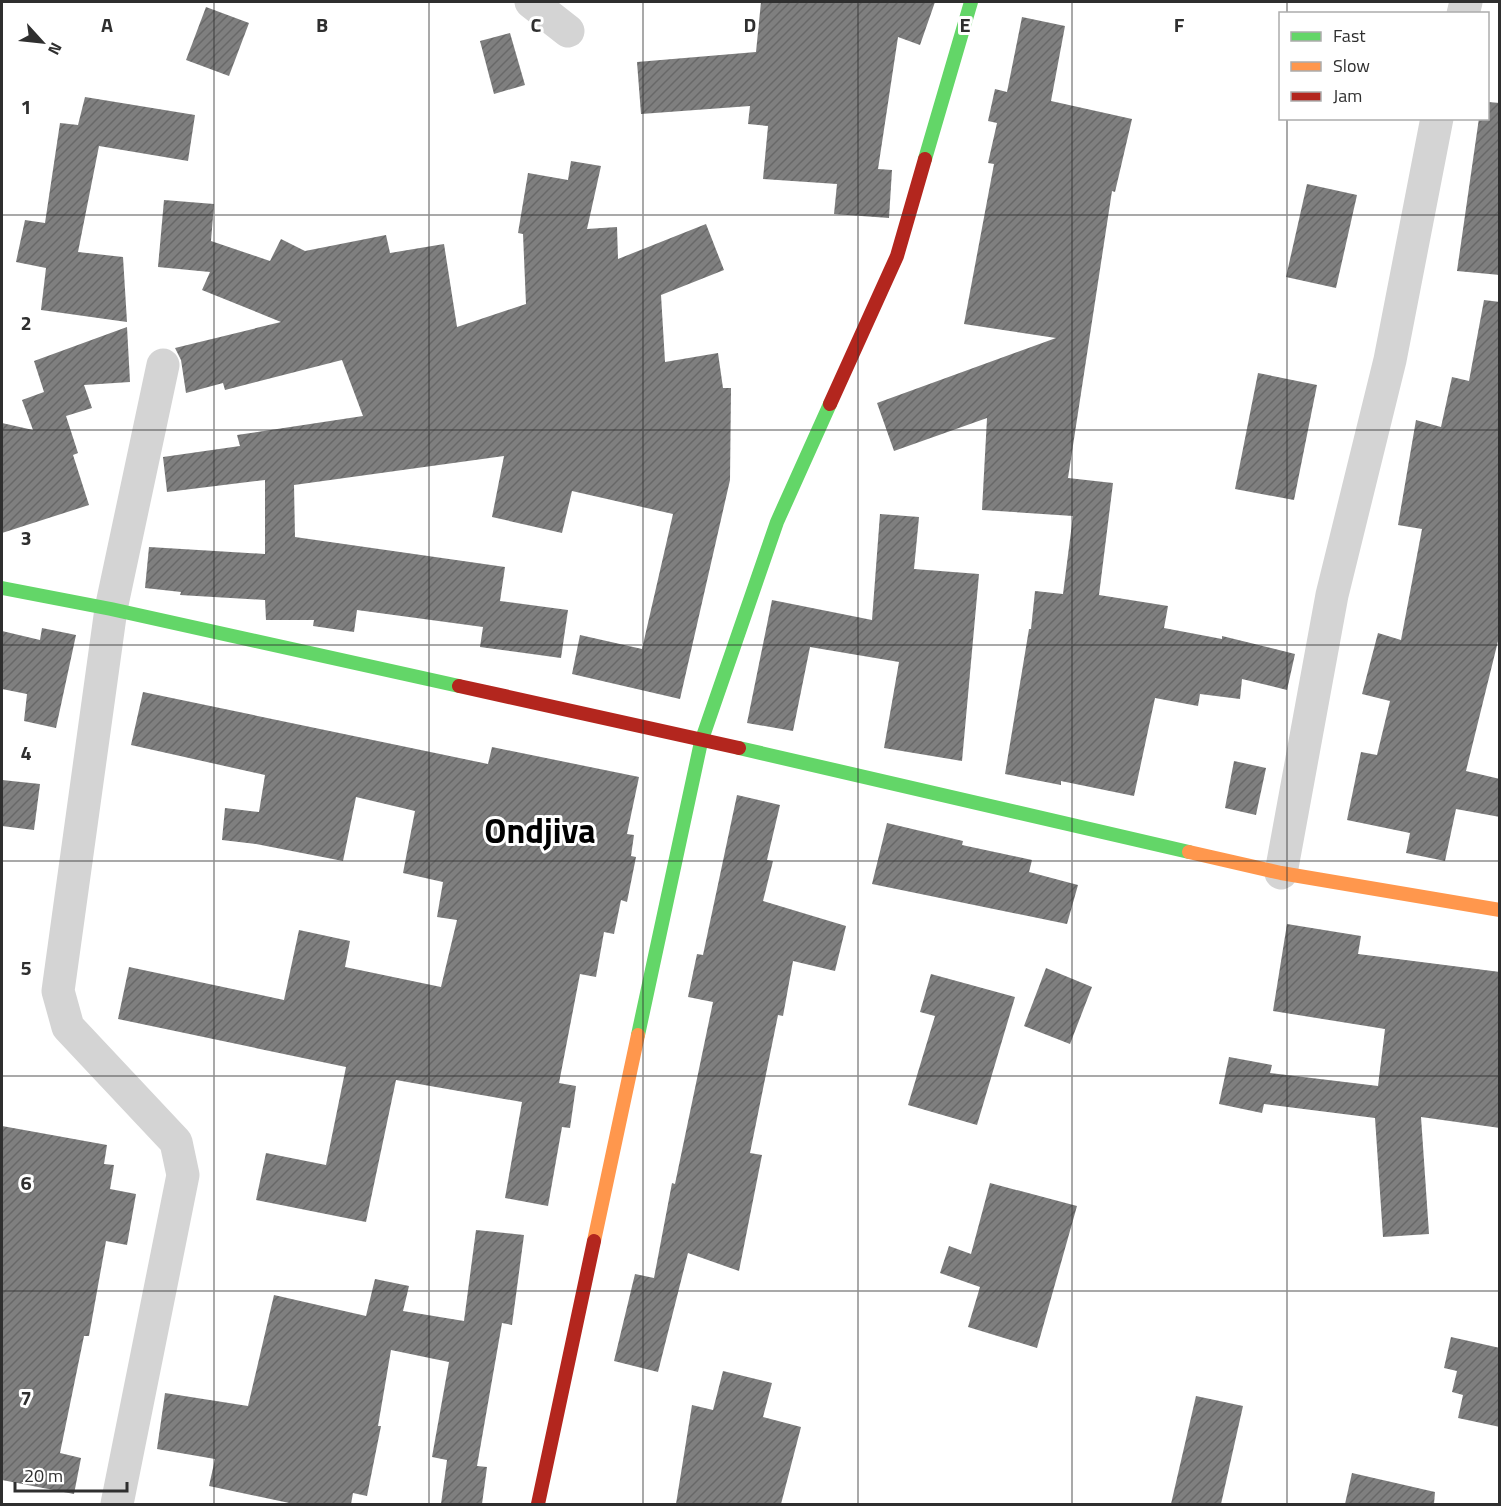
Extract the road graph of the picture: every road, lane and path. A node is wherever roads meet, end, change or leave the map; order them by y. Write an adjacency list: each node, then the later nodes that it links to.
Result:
1 (531, 2): 3 (street)
2 (971, 2): 8 (street)
3 (568, 31)
4 (1437, 120): 9 (street)
5 (163, 365): 7 (street)
6 (2, 588): 7 (street)
7 (111, 609): 8 (street); 11 (street)
8 (701, 742): 9 (street); 12 (street)
9 (1281, 873): 10 (street)
10 (1500, 910)
11 (117, 1504)
12 (538, 1504)

